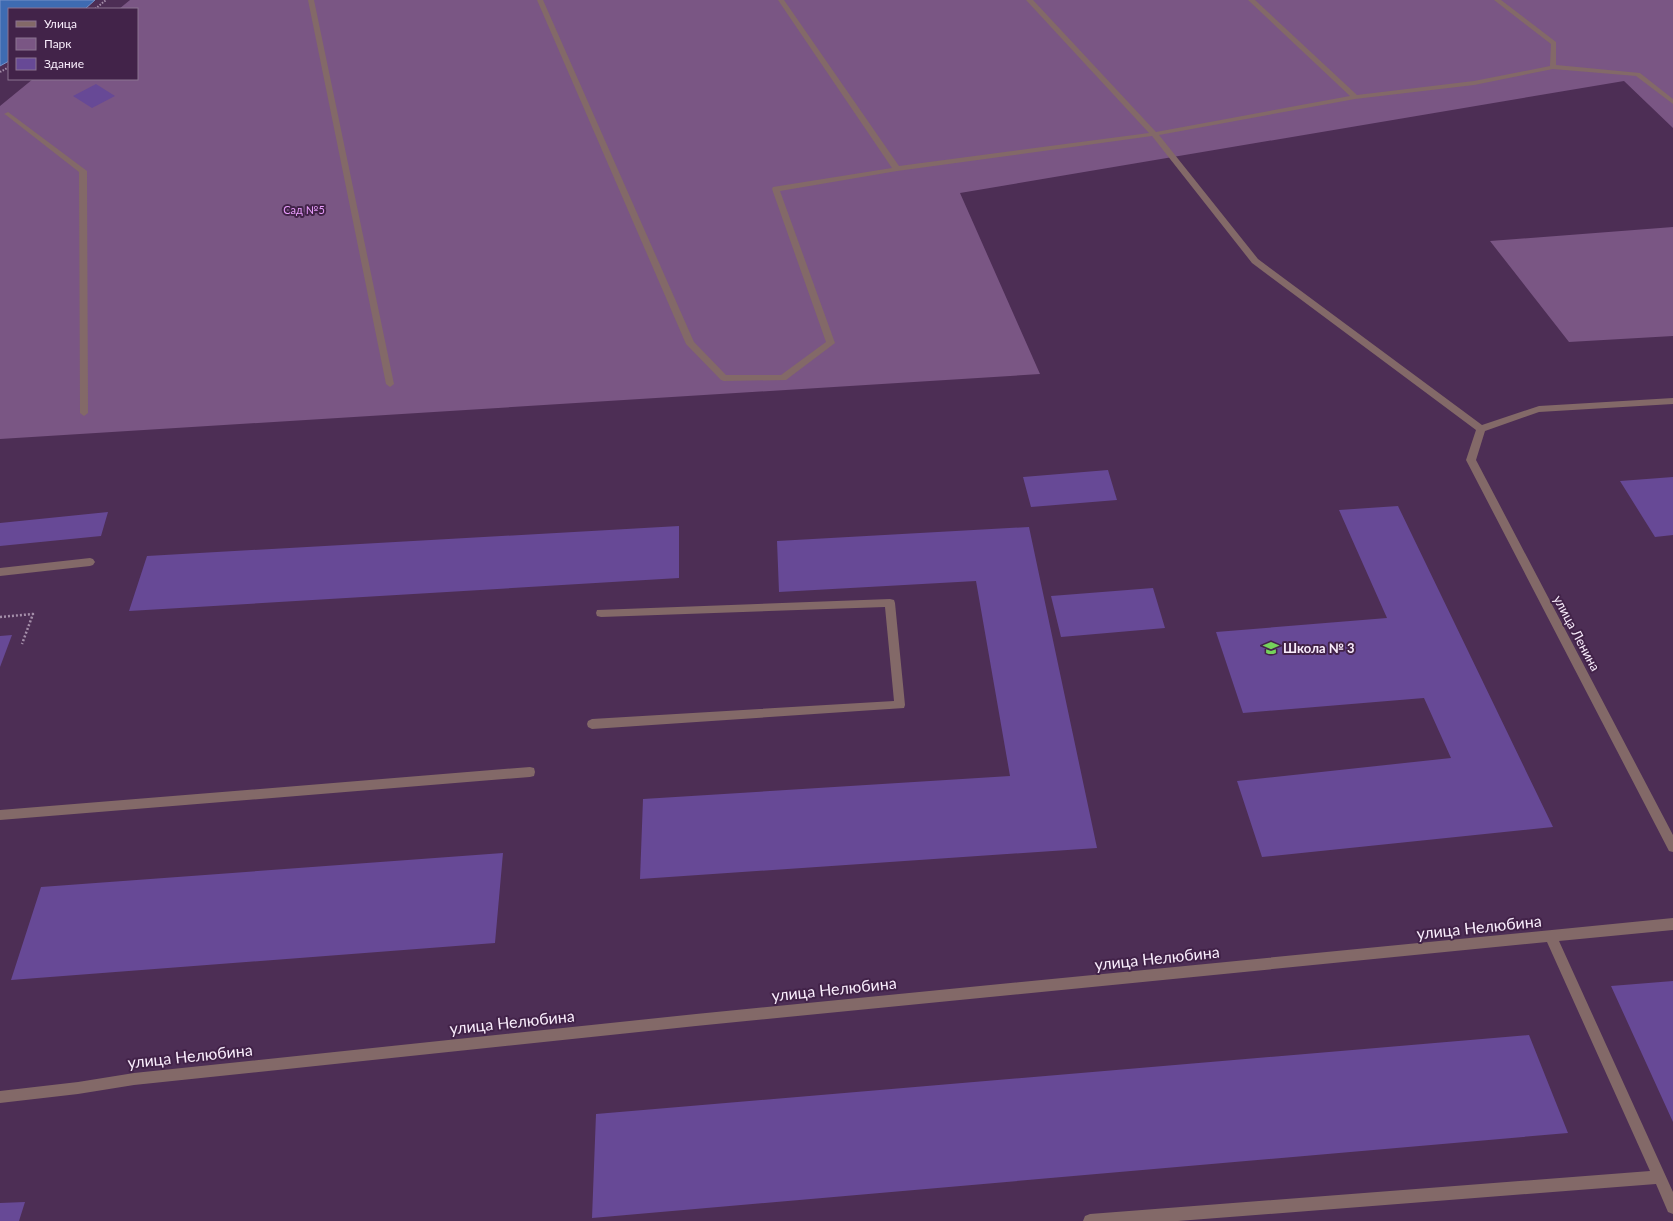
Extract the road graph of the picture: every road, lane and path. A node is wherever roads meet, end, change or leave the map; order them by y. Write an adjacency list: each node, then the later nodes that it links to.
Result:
1 (106, 0): 8 (path)
2 (311, 0): 15 (street)
3 (540, 0): 14 (street)
4 (781, 0): 14 (street)
5 (1029, 0): 13 (street)
6 (1251, 0): 10 (street)
7 (1498, 0): 9 (street)
8 (96, 8)
9 (1553, 66): 10 (street); 11 (street)
10 (1355, 97): 13 (street)
11 (1673, 102)
12 (8, 114): 17 (street)
13 (1154, 134): 14 (street); 18 (street)
14 (897, 169)
15 (390, 384)
16 (1673, 401): 18 (street)
17 (84, 413)
18 (1481, 429): 27 (street, улица Ленина)
19 (90, 562): 20 (street)
20 (0, 572)
21 (601, 613): 24 (street)
22 (0, 617): 23 (path)
23 (22, 644)
24 (592, 724)
25 (530, 772): 26 (street)
26 (0, 815)
27 (1673, 847)
28 (1673, 924): 29 (street, улица Нелюбина)
29 (1551, 937): 30 (street, улица Нелюбина); 31 (street)
30 (0, 1097)
31 (1660, 1177): 32 (street); 33 (street)
32 (1673, 1207)
33 (1090, 1221)

